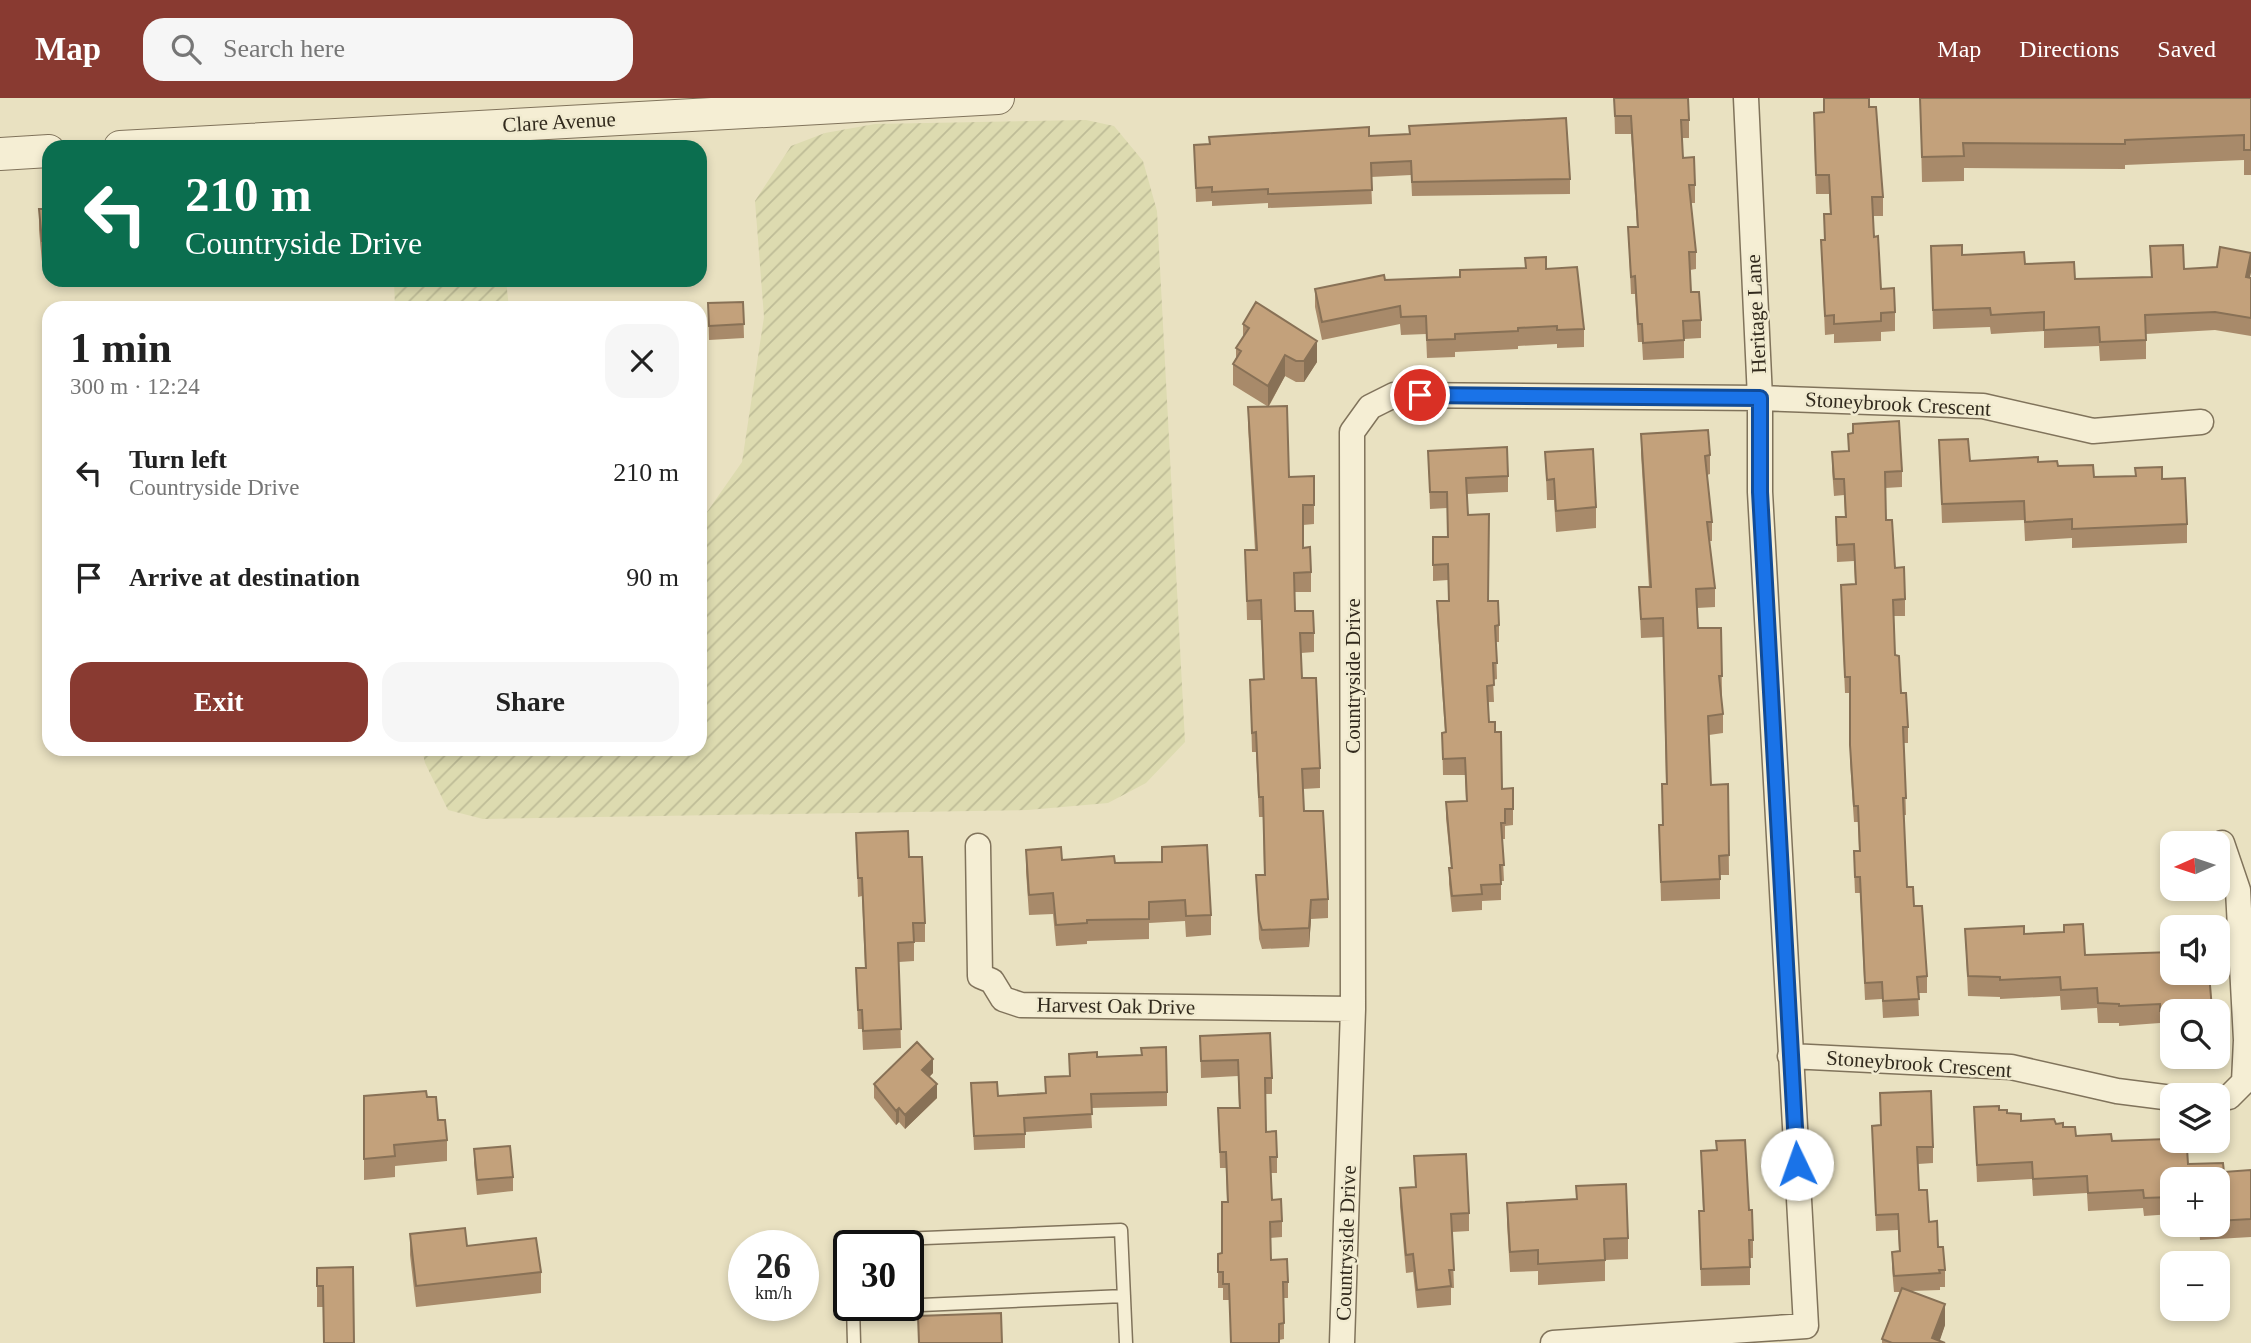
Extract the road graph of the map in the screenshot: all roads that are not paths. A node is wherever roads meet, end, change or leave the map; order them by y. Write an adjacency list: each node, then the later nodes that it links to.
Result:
1 (998, 98): 3 (street, Clare Avenue)
2 (1746, 98): 6 (street, Heritage Lane)
3 (245, 140)
4 (42, 151): 5 (street)
5 (0, 154)
6 (1760, 398): 7 (street, Stoneybrook Crescent); 10 (street, Countryside Drive); 11 (street, Heritage Lane)
7 (2201, 422)
8 (978, 846): 10 (street, Harvest Oak Drive)
9 (2230, 866): 13 (street)
10 (1353, 1009): 20 (street, Countryside Drive)
11 (1790, 1056): 12 (street, Stoneybrook Crescent); 21 (street, Heritage Lane)
12 (2160, 1096)
13 (2230, 1096)
14 (924, 1238): 15 (lane)
15 (1124, 1296): 16 (lane); 19 (lane)
16 (924, 1304)
17 (853, 1321): 18 (lane)
18 (854, 1343)
19 (1126, 1343)
20 (1342, 1343)
21 (1553, 1343)

